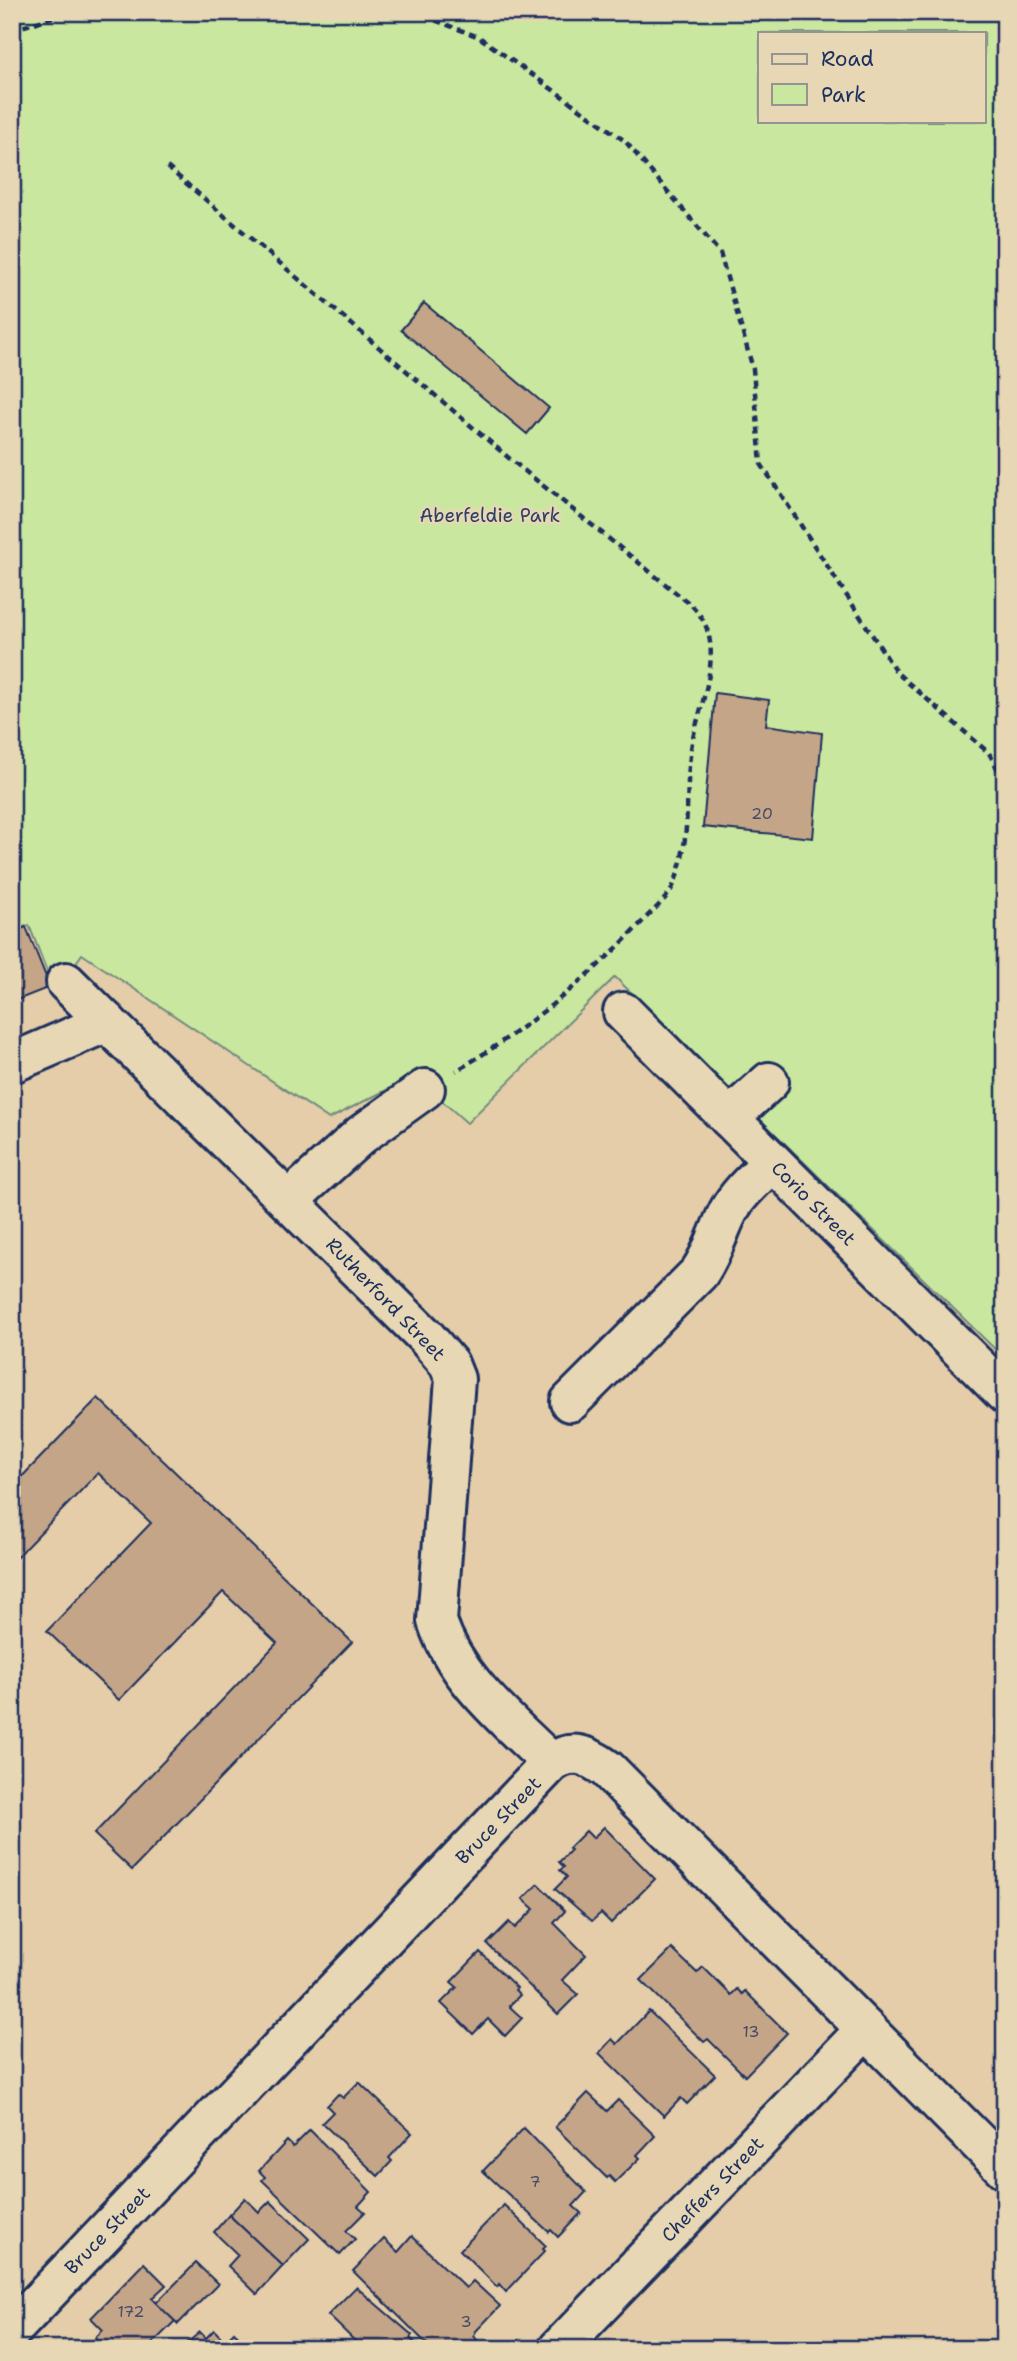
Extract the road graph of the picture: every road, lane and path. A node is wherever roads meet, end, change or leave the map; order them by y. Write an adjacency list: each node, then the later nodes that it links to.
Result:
1 (69, 12): 3 (path)
2 (413, 12): 5 (path)
3 (12, 30)
4 (167, 167): 11 (path)
5 (1005, 783)
6 (66, 982): 8 (street, Rutherford Street)
7 (623, 1012): 12 (street, Corio Street)
8 (107, 1022): 9 (street); 14 (street, Rutherford Street)
9 (12, 1063)
10 (769, 1082): 12 (street)
11 (425, 1089): 14 (street)
12 (729, 1118): 13 (street, Corio Street)
13 (772, 1162): 15 (street, Corio Street); 16 (street)
14 (288, 1201): 17 (street, Rutherford Street)
15 (1005, 1394)
16 (570, 1402)
17 (551, 1763): 18 (street, Bruce Street); 20 (street, Bruce Street)
18 (866, 2029): 19 (street, Bruce Street); 21 (street, Cheffers Street)
19 (1005, 2169)
20 (12, 2330)
21 (558, 2349)

